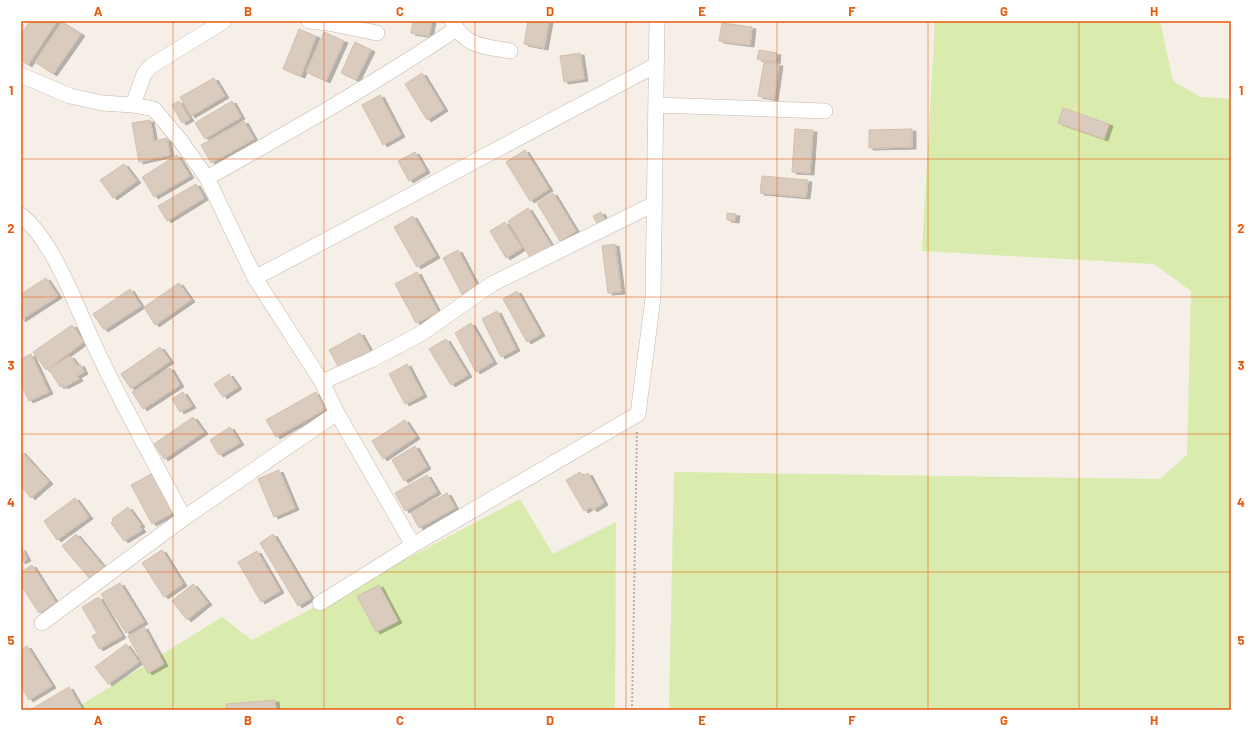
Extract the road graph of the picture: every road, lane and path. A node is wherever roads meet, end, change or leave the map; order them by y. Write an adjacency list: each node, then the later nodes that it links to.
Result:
1 (224, 21): 10 (street)
2 (309, 21): 4 (street)
3 (657, 21): 8 (street)
4 (328, 22): 6 (street)
5 (454, 25): 7 (street); 13 (street)
6 (377, 33)
7 (510, 51)
8 (656, 65): 11 (street); 16 (street)
9 (21, 75): 10 (street)
10 (133, 105): 13 (street)
11 (656, 105): 12 (street); 14 (street)
12 (825, 111)
13 (207, 178): 16 (street)
14 (654, 204): 17 (street); 19 (street)
15 (21, 215): 20 (street)
16 (255, 278): 17 (street)
17 (322, 382): 18 (street)
18 (337, 413): 20 (street); 21 (street)
19 (638, 414): 21 (street); 24 (path)
20 (184, 518): 23 (street)
21 (412, 545): 22 (street)
22 (320, 603)
23 (42, 622)
24 (632, 710)

